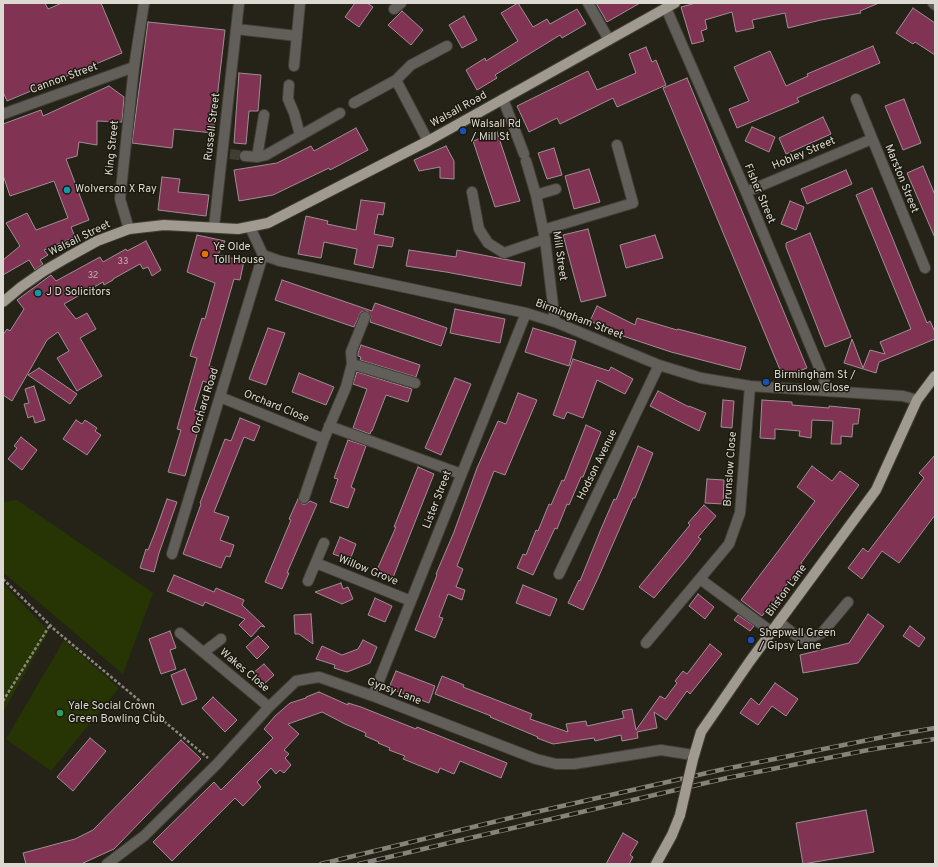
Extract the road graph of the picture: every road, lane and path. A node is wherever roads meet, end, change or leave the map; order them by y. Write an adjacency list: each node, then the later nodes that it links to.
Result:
1 (144, 3): 11 (street, King Street)
2 (240, 3): 6 (street, Russell Street)
3 (300, 3): 7 (street)
4 (588, 3): 8 (street)
5 (670, 5): 8 (main road, Walsall Road); 28 (street, Fisher Street)
6 (236, 29): 7 (street); 30 (street, Russell Street)
7 (297, 36): 10 (street)
8 (609, 40): 14 (main road, Walsall Road)
9 (447, 46): 12 (street)
10 (294, 66)
11 (134, 67): 18 (street, Cannon Street); 32 (street, King Street)
12 (396, 80): 16 (street); 22 (street)
13 (289, 84): 20 (street)
14 (503, 99): 22 (main road, Walsall Road); 29 (street, Mill Street)
15 (856, 99): 21 (street, Marston Street)
16 (354, 103)
17 (340, 113): 20 (street)
18 (3, 114)
19 (264, 115): 25 (street)
20 (300, 135): 25 (street)
21 (872, 139): 28 (street, Hobley Street); 35 (street, Marston Street)
22 (428, 140): 31 (main road, Walsall Road)
23 (616, 145): 33 (street)
24 (245, 156): 25 (street)
25 (257, 157)
26 (556, 189): 29 (street)
27 (472, 192): 33 (street)
28 (746, 192): 45 (street, Fisher Street)
29 (536, 194): 33 (street, Mill Street)
30 (214, 227): 31 (main road, Walsall Street); 32 (main road, Walsall Street)
31 (250, 227): 34 (street)
32 (129, 229): 36 (main road, Walsall Street)
33 (544, 235): 39 (street, Mill Street)
34 (263, 255): 37 (street, Birmingham Street); 46 (street, Orchard Road)
35 (925, 268)
36 (3, 302)
37 (526, 313): 39 (street, Birmingham Street); 50 (street, Lister Street)
38 (364, 317): 40 (street)
39 (555, 322): 41 (street, Birmingham Street)
40 (352, 364): 43 (street); 48 (street)
41 (659, 365): 44 (street, Birmingham Street); 55 (street, Hodson Avenue)
42 (935, 376): 47 (main road, Bilston Lane)
43 (415, 383)
44 (750, 386): 45 (street, Birmingham Street); 57 (street, Brunslow Close)
45 (825, 391): 47 (street, Birmingham Street)
46 (220, 397): 49 (street, Orchard Close); 53 (street, Orchard Road)
47 (917, 400): 61 (main road, Bilston Lane)
48 (329, 426): 49 (street); 50 (street)
49 (324, 439): 51 (street)
50 (461, 474): 59 (street, Lister Street)
51 (304, 498)
52 (324, 544): 54 (street)
53 (172, 554)
54 (316, 563): 58 (street); 59 (street, Willow Grove)
55 (559, 574)
56 (3, 579): 62 (path)
57 (700, 579): 63 (street); 66 (street, Brunslow Close)
58 (308, 581)
59 (411, 601): 68 (street, Lister Street)
60 (848, 602): 61 (street)
61 (779, 622): 63 (main road, Bilston Lane)
62 (50, 625): 69 (path); 72 (path)
63 (772, 632): 71 (main road, Bilston Lane)
64 (180, 633): 67 (street, Wakes Close)
65 (221, 639): 67 (street, Wakes Close)
66 (646, 643)
67 (204, 652): 70 (street, Wakes Close)
68 (373, 696): 70 (street, Gypsy Lane); 71 (street, Gypsy Lane)
69 (3, 701)
70 (269, 707): 72 (street, Gypsy Lane)
71 (693, 757): 74 (main road, Bilston Lane, bridge)
72 (216, 765): 73 (street, Gypsy Lane)
73 (107, 864)
74 (656, 864)

